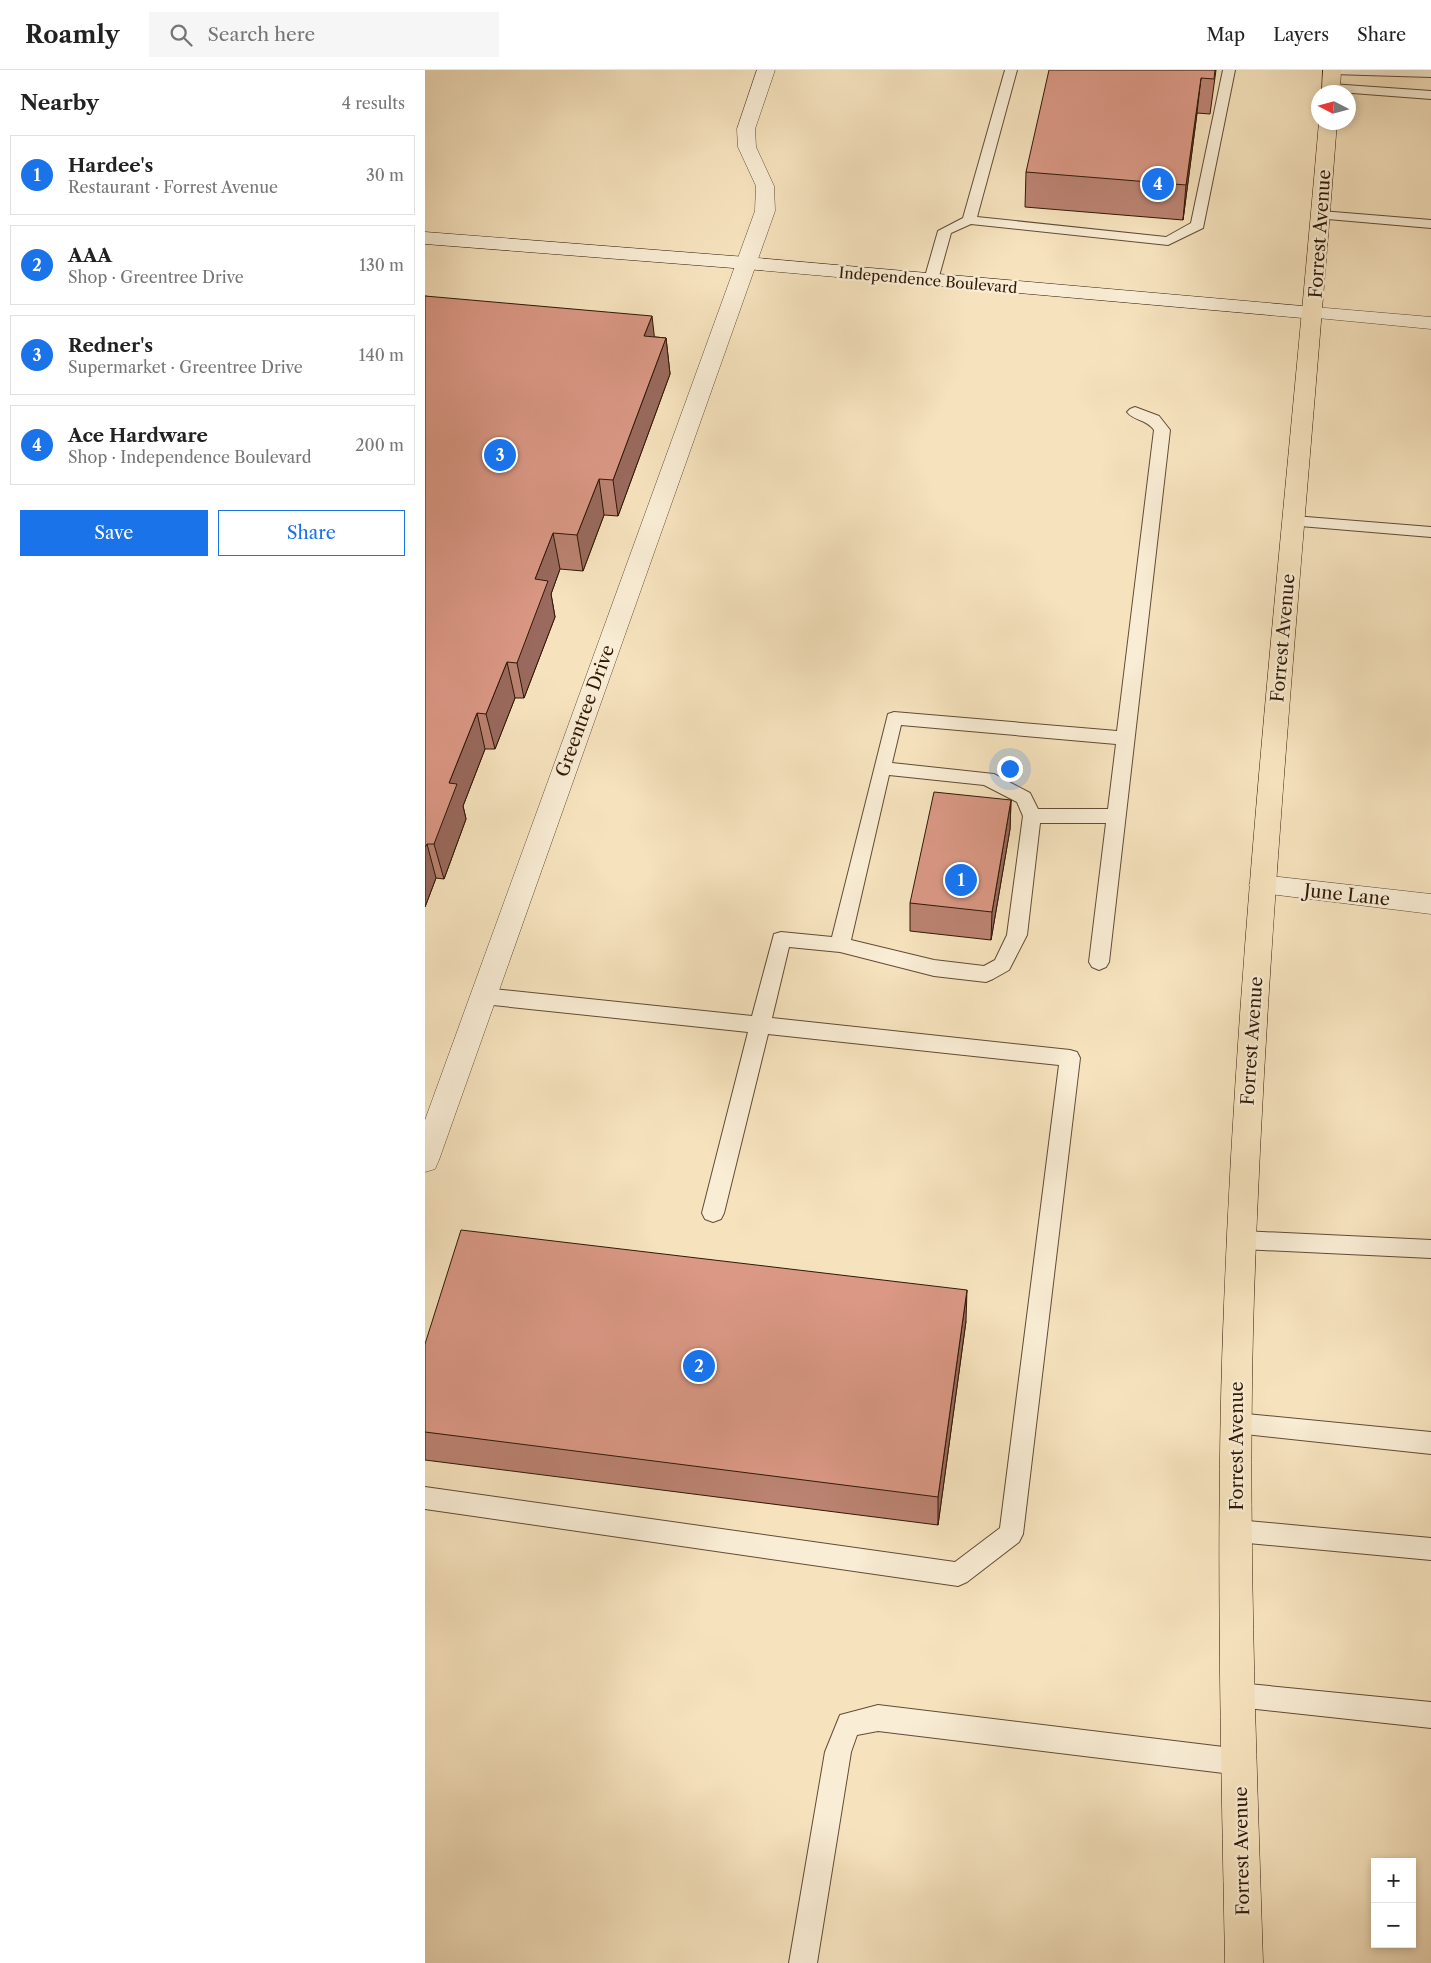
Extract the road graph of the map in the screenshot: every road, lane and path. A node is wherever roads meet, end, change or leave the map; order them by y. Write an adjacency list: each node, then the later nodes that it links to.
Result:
1 (766, 70): 12 (street, Greentree Drive)
2 (1011, 70): 9 (lane)
3 (1229, 70): 9 (lane)
4 (1431, 73): 5 (lane)
5 (1332, 80): 6 (lane)
6 (1431, 95)
7 (1328, 130): 8 (highway, Forrest Avenue)
8 (1321, 215): 10 (lane); 14 (highway, Forrest Avenue)
9 (969, 220): 13 (lane)
10 (1431, 224)
11 (425, 238): 12 (street, Independence Boulevard)
12 (746, 263): 13 (street, Independence Boulevard); 27 (street, Greentree Drive)
13 (931, 280): 14 (street, Independence Boulevard)
14 (1313, 314): 15 (street, Independence Boulevard); 17 (highway, Forrest Avenue)
15 (1431, 323)
16 (1135, 412): 19 (lane)
17 (1294, 521): 18 (lane); 23 (highway, Forrest Avenue)
18 (1431, 532)
19 (1125, 738): 20 (lane); 22 (lane)
20 (882, 768): 21 (lane); 25 (lane)
21 (1032, 816): 22 (lane); 25 (lane)
22 (1116, 816): 26 (lane)
23 (1262, 885): 24 (street, June Lane); 31 (highway, Forrest Avenue)
24 (1431, 904)
25 (840, 945): 28 (lane)
26 (1099, 962)
27 (483, 996): 28 (lane); 29 (street, Greentree Drive)
28 (760, 1025): 30 (lane); 35 (lane)
29 (425, 1160)
30 (713, 1213)
31 (1242, 1240): 32 (lane); 33 (highway, Forrest Avenue)
32 (1431, 1249)
33 (1236, 1423): 34 (lane); 36 (highway, Forrest Avenue)
34 (1431, 1443)
35 (425, 1498)
36 (1237, 1531): 37 (lane); 38 (highway, Forrest Avenue)
37 (1431, 1549)
38 (1238, 1695): 39 (lane); 40 (highway, Forrest Avenue)
39 (1431, 1715)
40 (1240, 1762): 41 (lane); 42 (highway, Forrest Avenue)
41 (803, 1963)
42 (1244, 1963)

